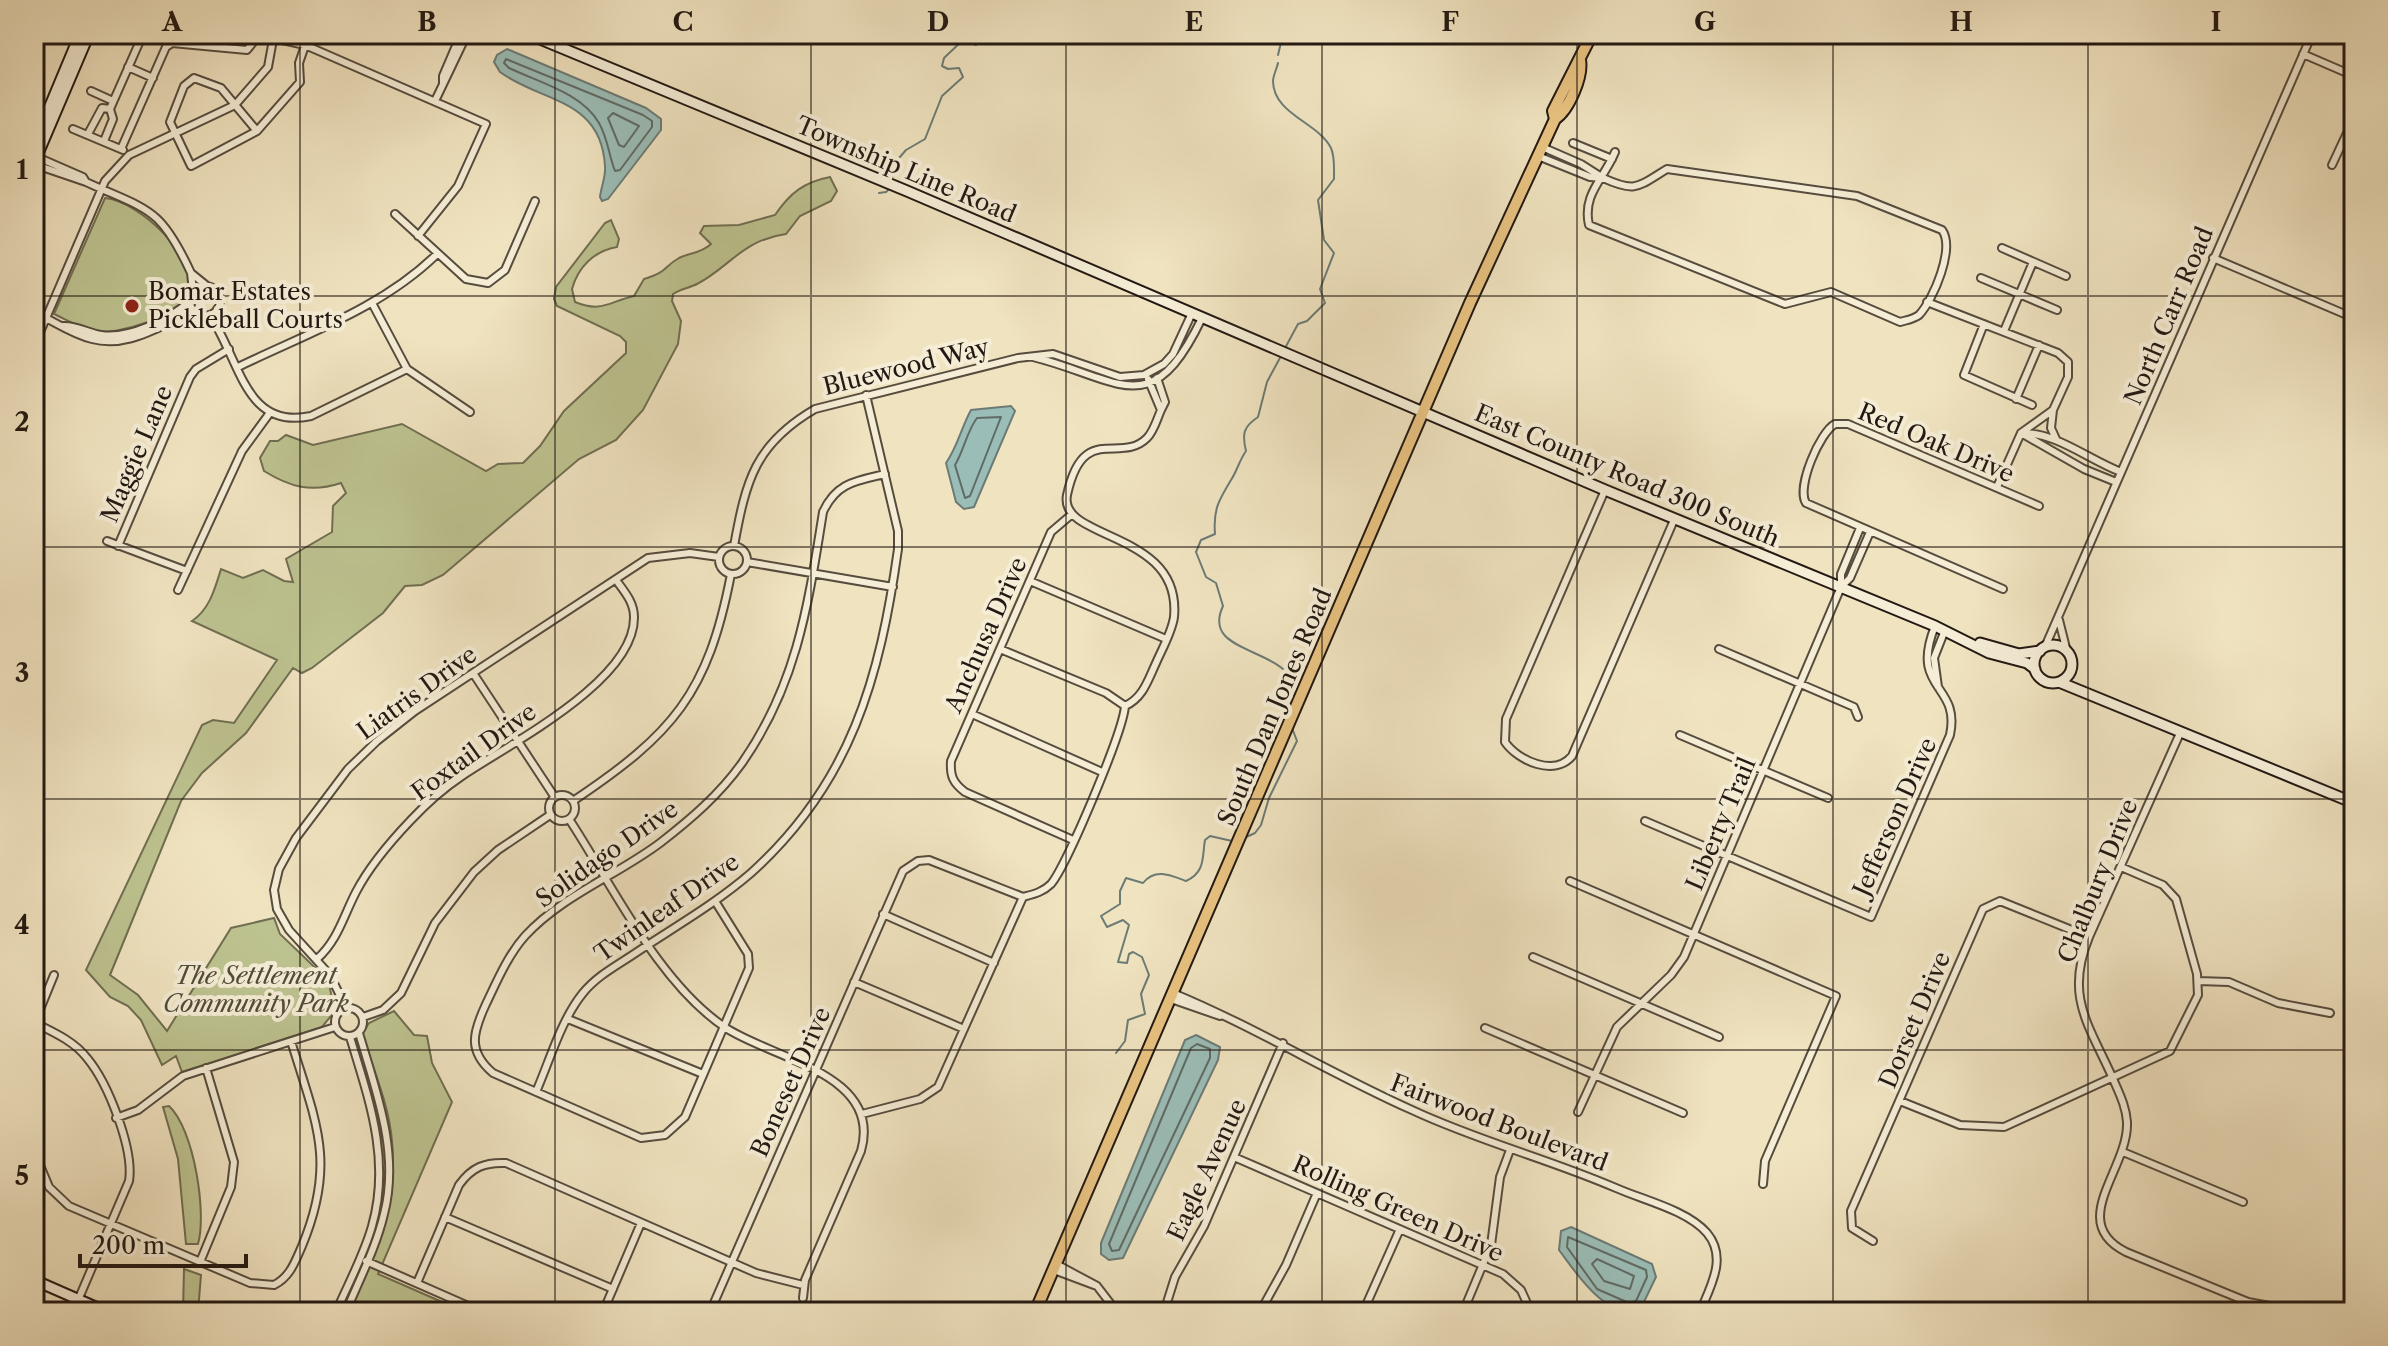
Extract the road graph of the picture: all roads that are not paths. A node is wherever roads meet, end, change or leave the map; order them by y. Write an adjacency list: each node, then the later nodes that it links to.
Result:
1 (80, 34): 24 (street)
2 (89, 34): 35 (street)
3 (143, 34): 14 (street)
4 (309, 34): 12 (street)
5 (461, 34): 17 (street)
6 (467, 34): 17 (street)
7 (528, 34): 59 (street, Township Line Road)
8 (1592, 34): 33 (main road, South Dan Jones Road)
9 (2312, 34): 13 (street, North Carr Road)
10 (257, 35): 11 (street); 16 (street)
11 (274, 36): 12 (street); 21 (street)
12 (305, 45): 20 (street); 26 (street)
13 (2303, 54): 15 (street); 44 (street, North Carr Road)
14 (128, 67): 16 (street); 19 (street)
15 (2354, 76)
16 (153, 78): 32 (street)
17 (443, 84): 20 (street)
18 (91, 91): 19 (street)
19 (113, 101): 22 (street)
20 (435, 101): 41 (street)
21 (235, 105): 26 (street); 28 (street); 28 (street)
22 (110, 109): 27 (street); 29 (street)
23 (2354, 118): 36 (street)
24 (45, 119): 31 (street); 35 (street)
25 (73, 129): 27 (street)
26 (257, 131): 28 (street)
27 (88, 134): 29 (street)
28 (174, 134): 34 (street)
29 (104, 141): 32 (street)
30 (1573, 143): 37 (street)
31 (34, 144)
32 (121, 149): 34 (street)
33 (1540, 152): 37 (street); 87 (main road, South Dan Jones Road)
34 (129, 155): 38 (street)
35 (35, 161): 38 (street)
36 (2332, 165)
37 (1603, 178): 53 (street); 53 (street)
38 (102, 190): 46 (street); 61 (street)
39 (535, 201): 43 (street)
40 (395, 214): 41 (street)
41 (418, 236): 43 (street)
42 (2002, 248): 45 (street)
43 (437, 254): 54 (street)
44 (2213, 258): 63 (street); 91 (street, North Carr Road)
45 (2033, 262): 47 (street); 51 (street)
46 (191, 273): 49 (street); 50 (street)
47 (2066, 276)
48 (1981, 278): 51 (street)
49 (207, 286): 50 (street); 55 (street)
50 (193, 291): 52 (street)
51 (2019, 294): 56 (street); 67 (street)
52 (190, 301): 58 (street); 65 (street)
53 (1927, 302): 64 (street)
54 (372, 303): 75 (street); 76 (street)
55 (217, 309): 60 (street); 66 (street)
56 (2057, 310)
57 (34, 312): 61 (street)
58 (195, 312): 60 (street); 65 (street)
59 (1192, 313): 62 (street, Township Line Road); 68 (street, Bluewood Way)
60 (205, 316): 66 (street)
61 (47, 318): 65 (street); 71 (street)
62 (1202, 318): 69 (street); 72 (street, Township Line Road)
63 (2354, 318)
64 (1984, 324): 67 (street); 82 (street)
65 (63, 326)
66 (218, 329): 73 (street)
67 (2004, 331): 70 (street)
68 (1180, 342): 69 (street); 77 (street, Bluewood Way)
69 (1189, 345): 79 (street)
70 (2039, 345): 82 (street); 85 (street)
71 (34, 346)
72 (1266, 346): 87 (street, East County Road 300 South)
73 (229, 349): 75 (street); 102 (street, Maggie Lane)
74 (1029, 356): 78 (street, Bluewood Way); 80 (street); 81 (street, Bluewood Way)
75 (238, 367): 88 (street)
76 (407, 369): 86 (street); 88 (street)
77 (1154, 371): 78 (street, Bluewood Way); 79 (street)
78 (1146, 374): 80 (street)
79 (1158, 379): 80 (street); 84 (street)
80 (1149, 383): 84 (street)
81 (866, 395): 92 (street, Twinleaf Drive); 103 (street, Bluewood Way)
82 (2016, 399): 83 (street)
83 (2032, 405)
84 (1161, 410): 97 (street)
85 (2053, 410): 89 (street); 90 (street)
86 (470, 412)
87 (1424, 412): 95 (street, East County Road 300 South); 161 (main road, South Dan Jones Road)
88 (272, 416): 106 (street)
89 (2021, 433): 90 (street); 93 (street); 94 (street)
90 (2056, 439): 91 (street)
91 (2121, 472): 93 (street, North Carr Road)
92 (885, 474): 107 (street, Solidago Drive); 111 (street, Twinleaf Drive)
93 (2116, 482): 115 (street, North Carr Road)
94 (1997, 487): 96 (street, Red Oak Drive); 99 (street, Red Oak Drive)
95 (1605, 490): 98 (street, East County Road 300 South); 98 (street)
96 (2039, 506)
97 (1071, 515): 110 (street, Anchusa Drive); 117 (street)
98 (1674, 520): 112 (street, East County Road 300 South)
99 (1860, 528): 100 (street, Red Oak Drive); 112 (street, Liberty Trail)
100 (1870, 532): 112 (street); 113 (street, Red Oak Drive)
101 (107, 541): 102 (street)
102 (118, 546): 106 (street)
103 (734, 546): 104 (street); 105 (street)
104 (719, 557): 108 (street); 109 (street, Liatris Drive)
105 (747, 562): 107 (street); 108 (street)
106 (187, 571): 114 (street)
107 (813, 573): 111 (street); 147 (street, Solidago Drive)
108 (731, 574): 139 (street)
109 (616, 580): 125 (street, Liatris Drive); 134 (street, Foxtail Drive)
110 (1030, 581): 117 (street); 119 (street, Anchusa Drive)
111 (893, 587): 150 (street, Twinleaf Drive)
112 (1841, 587): 116 (street, East County Road 300 South); 127 (street, Liberty Trail)
113 (2003, 589)
114 (178, 590)
115 (2059, 613): 121 (street, North Carr Road); 122 (street)
116 (1940, 628): 118 (street, East County Road 300 South); 145 (street, Jefferson Drive)
117 (1166, 639): 129 (street)
118 (1972, 642): 121 (street, East County Road 300 South); 124 (street, East County Road 300 South)
119 (1000, 649): 129 (street); 130 (street, Anchusa Drive)
120 (1719, 649): 127 (street)
121 (2043, 649): 122 (street); 124 (street)
122 (2067, 652): 123 (street)
123 (2071, 668): 126 (street); 128 (street)
124 (2035, 669): 126 (street)
125 (473, 673): 134 (street); 156 (street, Liatris Drive)
126 (2059, 682): 128 (street)
127 (1800, 684): 131 (street); 135 (street, Liberty Trail)
128 (2104, 699): 132 (street)
129 (1125, 706): 136 (street)
130 (972, 714): 136 (street); 144 (street, Anchusa Drive)
131 (1858, 717)
132 (2181, 731): 140 (street); 146 (street, Chalbury Drive)
133 (1680, 735): 135 (street)
134 (517, 740): 137 (street); 156 (street, Foxtail Drive)
135 (1763, 770): 138 (street); 145 (street, Liberty Trail)
136 (1102, 772): 144 (street)
137 (554, 796): 139 (street); 141 (street)
138 (1828, 798)
139 (573, 801): 142 (street)
140 (2354, 803)
141 (550, 815): 142 (street); 165 (street)
142 (569, 819): 147 (street)
143 (1645, 821): 145 (street)
144 (1073, 840): 149 (street)
145 (1727, 855): 152 (street, Liberty Trail)
146 (2121, 867): 153 (street, Chalbury Drive); 159 (street)
147 (606, 876): 154 (street); 182 (street, Solidago Drive)
148 (1570, 881): 152 (street)
149 (1023, 897): 151 (street, Boneset Drive); 157 (street)
150 (715, 901): 154 (street, Twinleaf Drive); 168 (street)
151 (883, 914): 157 (street); 160 (street, Boneset Drive)
152 (1694, 934): 162 (street, Liberty Trail); 193 (street)
153 (2089, 937): 181 (street, Chalbury Drive); 183 (street, Dorset Drive)
154 (649, 944): 166 (street, Twinleaf Drive); 168 (street)
155 (1533, 957): 162 (street)
156 (317, 959): 163 (street, Liatris Drive)
157 (994, 963): 171 (street)
158 (54, 975): 167 (street)
159 (2198, 981): 164 (street); 181 (street)
160 (854, 982): 171 (street); 178 (street, Boneset Drive)
161 (1172, 996): 176 (street, Fairwood Boulevard); 206 (main road, South Dan Jones Road)
162 (1639, 1003): 174 (street); 180 (street, Liberty Trail)
163 (346, 1008): 165 (street); 169 (street)
164 (2330, 1013)
165 (363, 1017): 172 (street)
166 (568, 1019): 179 (street); 182 (street, Twinleaf Drive)
167 (34, 1024): 187 (street)
168 (723, 1026): 178 (street); 179 (street)
169 (335, 1027): 173 (street); 175 (street)
170 (1485, 1028): 180 (street)
171 (964, 1029): 186 (street)
172 (359, 1033): 173 (street); 203 (street)
173 (350, 1037): 201 (street)
174 (1719, 1037)
175 (291, 1041): 177 (street); 202 (street)
176 (1283, 1043): 188 (street, Fairwood Boulevard); 191 (street, Eagle Avenue)
177 (206, 1068): 187 (street); 202 (street)
178 (815, 1072): 186 (street); 204 (street, Boneset Drive)
179 (703, 1074): 182 (street, Solidago Drive)
180 (1595, 1075): 184 (street, Liberty Trail); 185 (street)
181 (2113, 1079): 183 (street); 190 (street, Chalbury Drive)
182 (536, 1092)
183 (1900, 1101): 200 (street, Dorset Drive)
184 (1578, 1112)
185 (1683, 1113)
186 (862, 1114): 209 (street)
187 (116, 1118): 198 (street)
188 (1510, 1150): 205 (street); 228 (street, Fairwood Boulevard)
189 (34, 1151): 192 (street)
190 (2123, 1152): 195 (street); 213 (street, Chalbury Drive)
191 (1234, 1157): 194 (street, Rolling Green Drive); 223 (street, Eagle Avenue)
192 (37, 1164): 198 (street)
193 (1763, 1184)
194 (1317, 1193): 199 (street, Rolling Green Drive); 224 (street)
195 (2243, 1202)
196 (445, 1217): 197 (street); 208 (street); 210 (street)
197 (641, 1223): 204 (street); 210 (street)
198 (110, 1224): 202 (street); 212 (street)
199 (1400, 1229): 205 (street, Rolling Green Drive); 225 (street)
200 (1873, 1241)
201 (359, 1258): 203 (street); 216 (street)
202 (200, 1262)
203 (367, 1262): 208 (street); 217 (street)
204 (731, 1263): 209 (street); 220 (street, Boneset Drive)
205 (1483, 1265): 226 (street); 227 (street, Rolling Green Drive)
206 (1055, 1267): 221 (main road, South Dan Jones Road); 222 (street)
207 (34, 1280): 212 (street)
208 (417, 1283): 218 (street)
209 (803, 1285): 211 (street)
210 (613, 1289): 219 (street)
211 (803, 1298)
212 (78, 1306): 214 (street); 215 (street)
213 (2287, 1311): 229 (street)
214 (70, 1312)
215 (107, 1312)
216 (336, 1312)
217 (346, 1312)
218 (482, 1312)
219 (603, 1312)
220 (710, 1312)
221 (1035, 1312)
222 (1117, 1312)
223 (1164, 1312)
224 (1260, 1312)
225 (1363, 1312)
226 (1463, 1312)
227 (1531, 1312)
228 (1700, 1312)
229 (2303, 1312)

